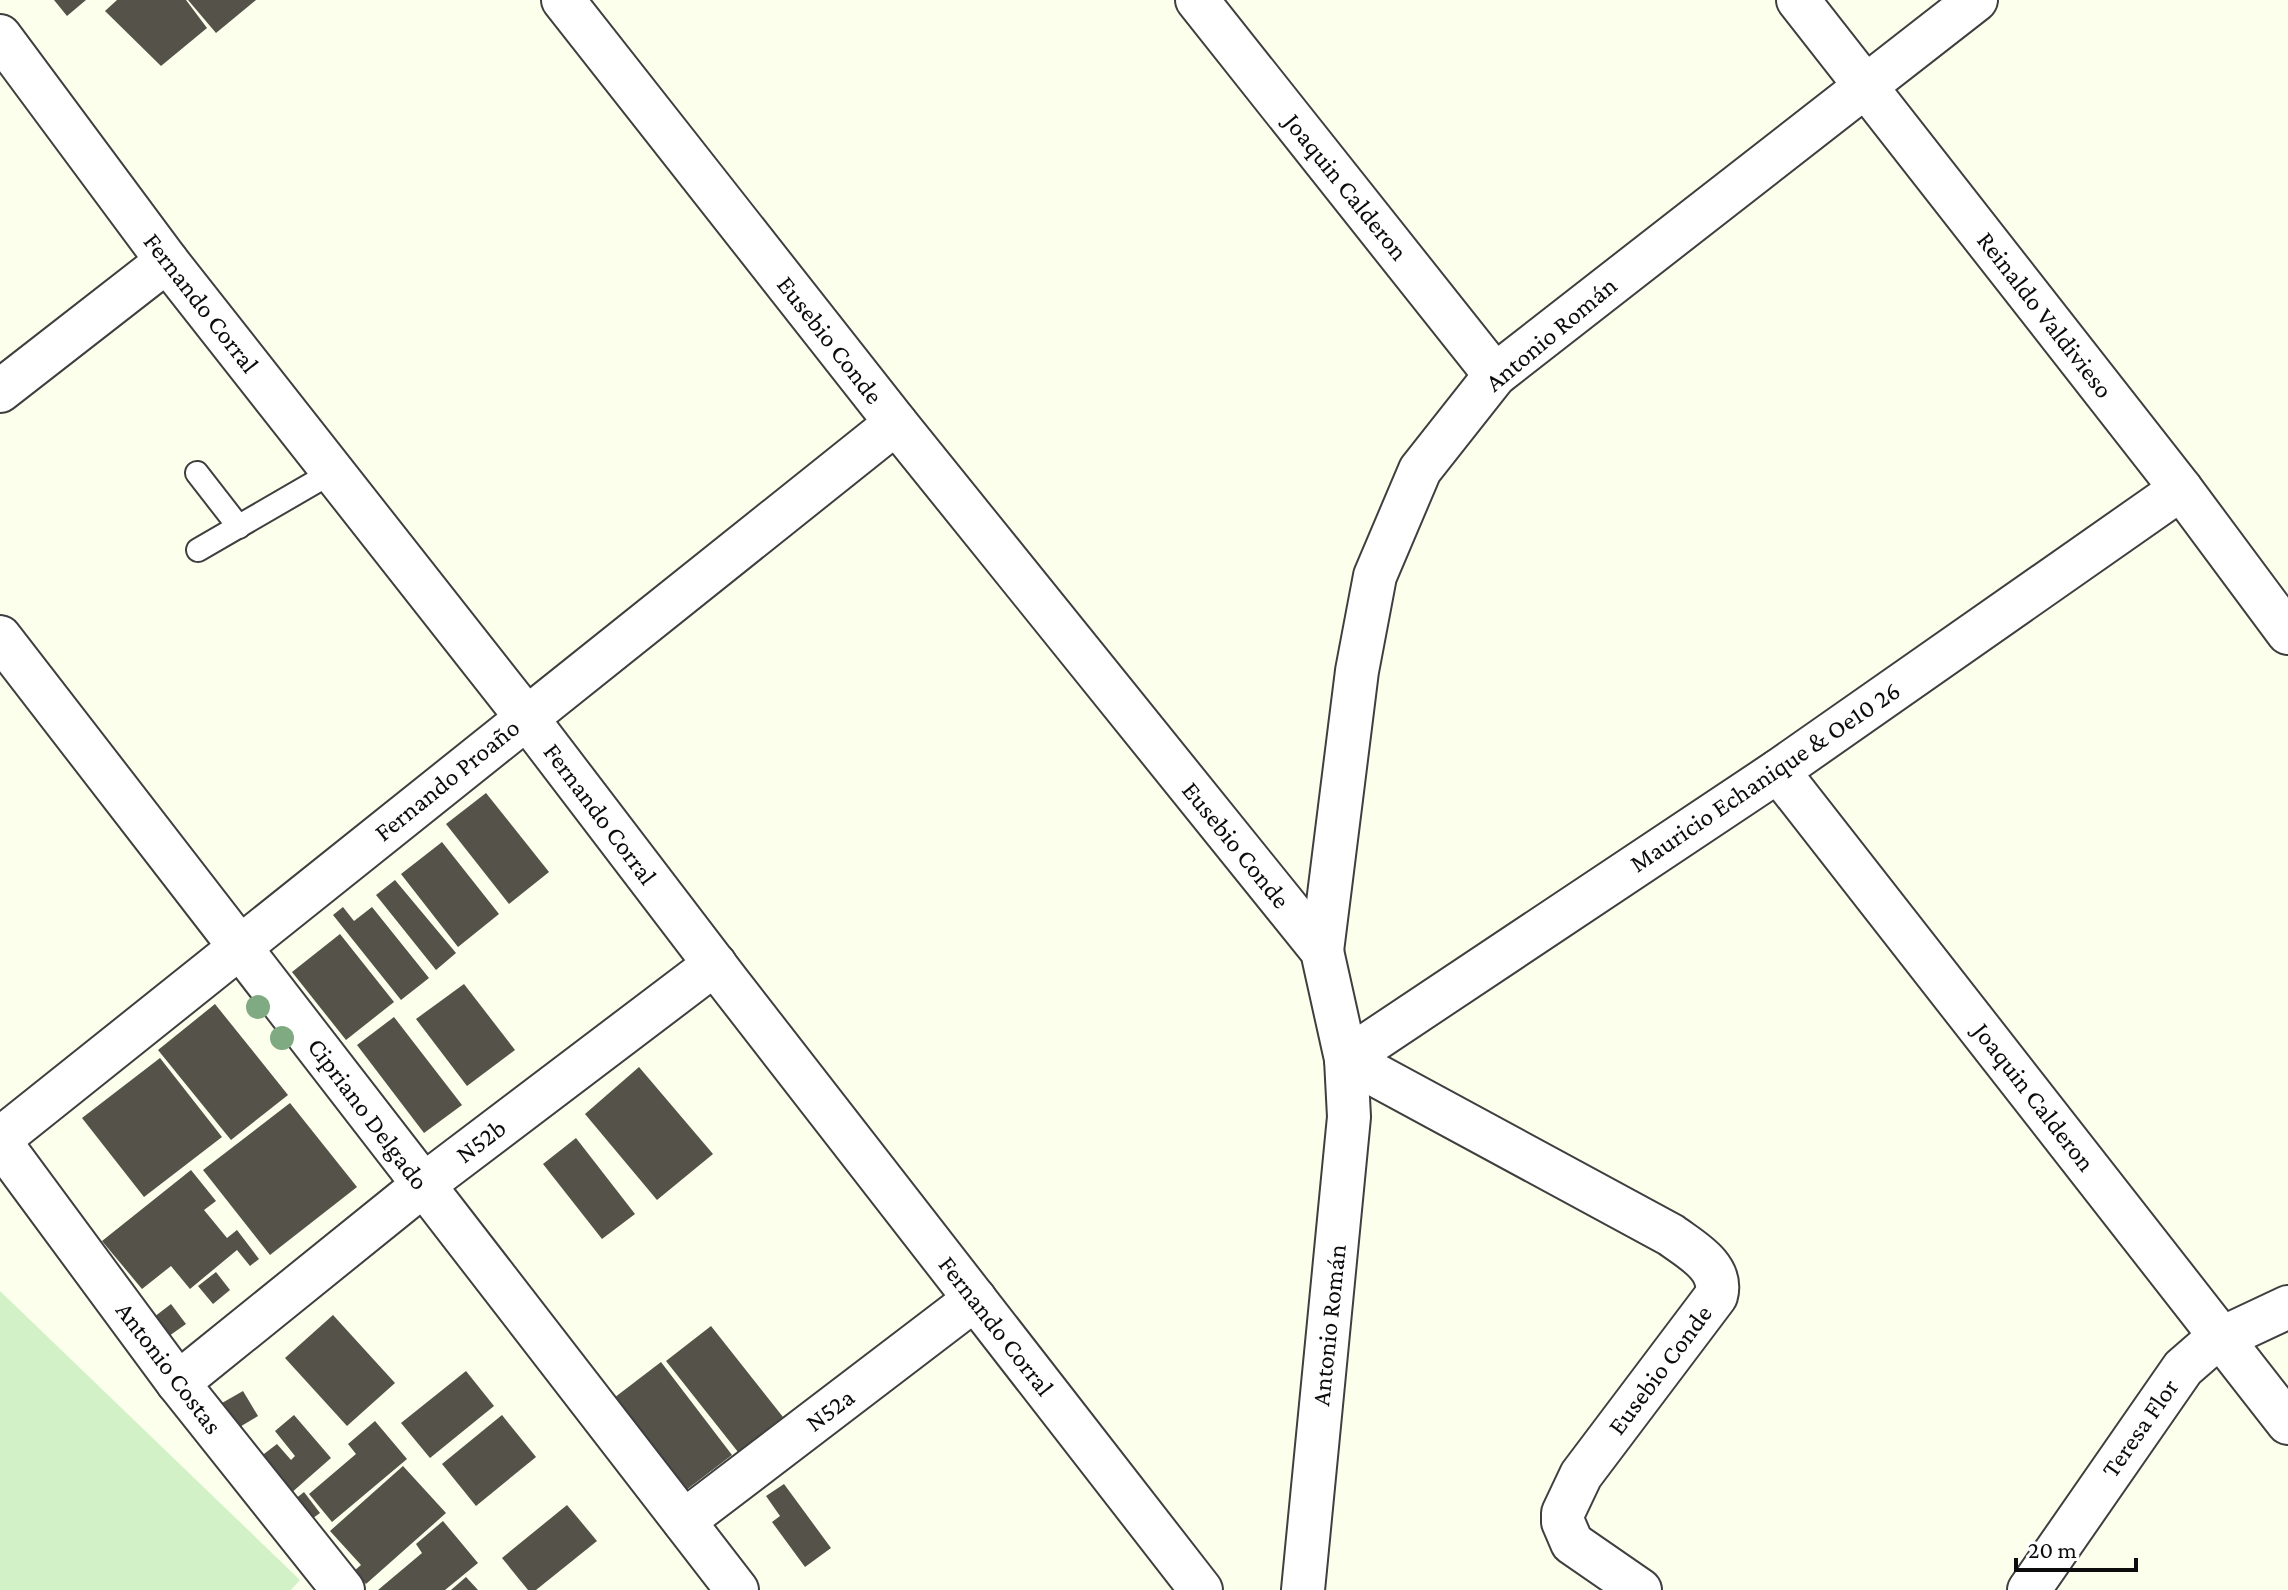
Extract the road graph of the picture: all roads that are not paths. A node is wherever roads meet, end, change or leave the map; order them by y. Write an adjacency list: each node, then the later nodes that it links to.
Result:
1 (563, 0): 10 (street, Eusebio Conde)
2 (1197, 0): 8 (street, Joaquin Calderon)
3 (1798, 0): 6 (street, Reinaldo Valdivieso)
4 (1976, 0): 6 (street, Antonio Román)
5 (0, 36): 7 (street, Fernando Corral)
6 (1865, 85): 8 (street, Antonio Román); 13 (street, Reinaldo Valdivieso)
7 (167, 261): 9 (street); 11 (street, Fernando Corral)
8 (1495, 375): 21 (street, Antonio Román)
9 (0, 391)
10 (896, 423): 18 (street, Fernando Proaño); 21 (street, Eusebio Conde)
11 (331, 470): 14 (lane); 18 (street, Fernando Corral)
12 (197, 473): 14 (lane)
13 (2181, 489): 16 (street, Reinaldo Valdivieso); 19 (street, Mauricio Echanique & Oe10 26)
14 (239, 527): 15 (lane)
15 (198, 550)
16 (2288, 633)
17 (0, 637): 20 (street, Cipriano Delgado)
18 (526, 717): 20 (street, Fernando Proaño); 22 (street, Fernando Corral)
19 (1778, 771): 23 (street, Mauricio Echanique & Oe10 26); 28 (street, Joaquin Calderon)
20 (240, 946): 24 (street, Fernando Proaño); 25 (street, Cipriano Delgado)
21 (1322, 951): 23 (street, Eusebio Conde)
22 (715, 964): 25 (street, N52b); 26 (street, Fernando Corral)
23 (1346, 1059): 35 (street, Antonio Román); 36 (street, Eusebio Conde)
24 (0, 1140): 29 (street, Antonio Costas)
25 (422, 1186): 29 (street, N52b); 31 (street, Cipriano Delgado)
26 (975, 1299): 31 (street, N52a); 34 (street, Fernando Corral)
27 (2288, 1307): 28 (street, Teresa Flor)
28 (2222, 1338): 30 (street, Joaquin Calderon); 37 (street, Teresa Flor)
29 (178, 1383): 32 (street, Antonio Costas)
30 (2288, 1423)
31 (684, 1521): 33 (street, Cipriano Delgado)
32 (343, 1590)
33 (737, 1590)
34 (1201, 1590)
35 (1303, 1590)
36 (1640, 1590)
37 (2029, 1590)

